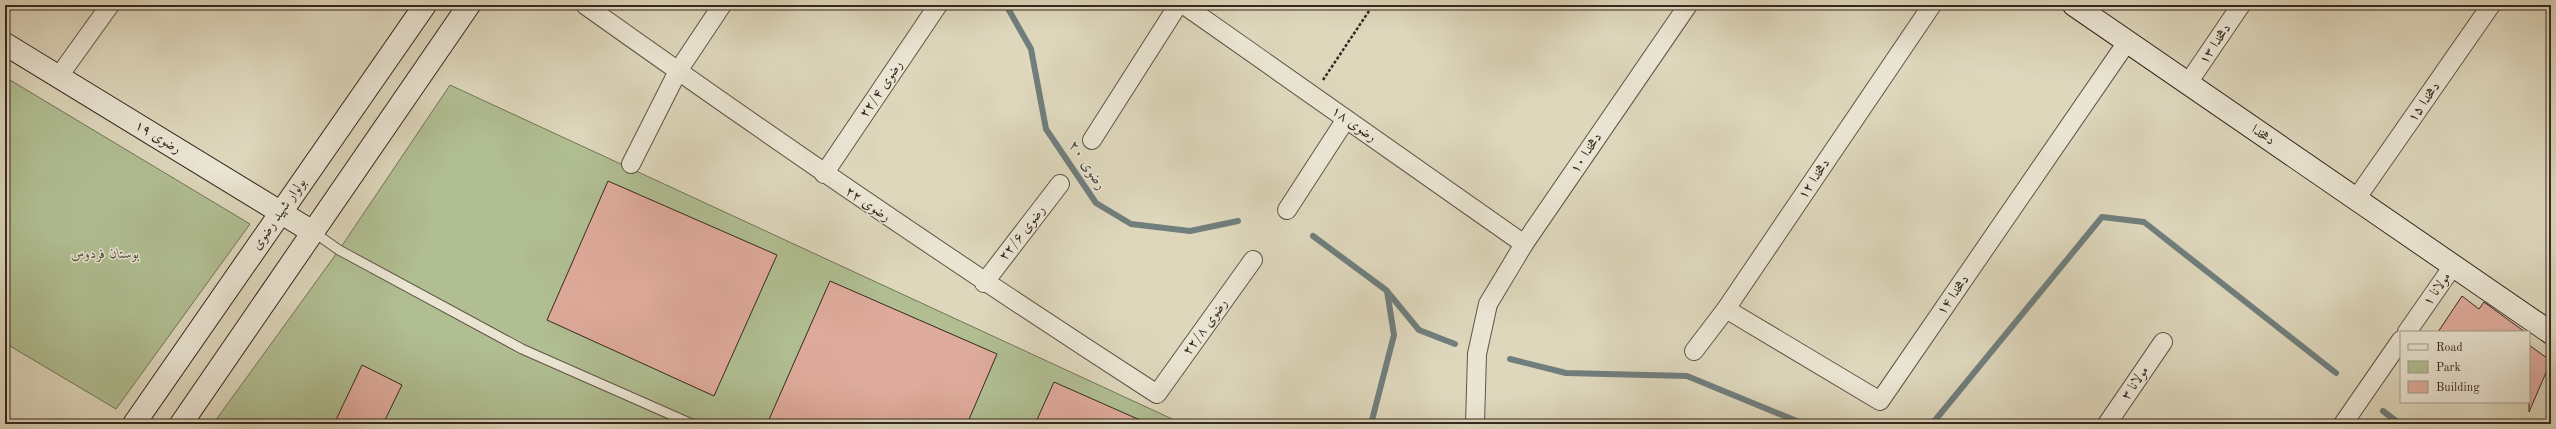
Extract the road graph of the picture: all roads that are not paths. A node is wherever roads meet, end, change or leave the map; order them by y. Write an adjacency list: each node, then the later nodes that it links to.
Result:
1 (110, 5): 17 (street)
2 (425, 5): 26 (street, بولوار شهید رضوی)
3 (469, 5): 27 (street)
4 (585, 5): 16 (street, رضوی ۲۲)
5 (722, 5): 16 (street)
6 (938, 5): 22 (street, رضوی ۲۲/۴)
7 (1178, 5): 20 (street)
8 (1184, 5): 19 (street, رضوی ۱۸)
9 (1688, 5): 28 (street, دهخدا ۱۰)
10 (1932, 5): 32 (street, دهخدا ۱۲)
11 (2074, 5): 14 (street, دهخدا)
12 (2241, 5): 18 (street, دهخدا ۱۳)
13 (2491, 5): 24 (street, دهخدا ۱۵)
14 (2127, 42): 18 (street, دهخدا); 32 (street, دهخدا ۱۴)
15 (5, 44): 17 (street, رضوی ۱۹)
16 (678, 71): 21 (street); 22 (street, رضوی ۲۲)
17 (59, 76): 26 (street, رضوی ۱۹)
18 (2188, 83): 24 (street, دهخدا)
19 (1346, 119): 25 (street); 28 (street, رضوی ۱۸)
20 (1092, 140)
21 (631, 164)
22 (824, 174): 31 (street, رضوی ۲۲)
23 (1060, 184): 31 (street, رضوی ۲۲/۶)
24 (2356, 199): 30 (street, دهخدا)
25 (1287, 210)
26 (282, 211): 27 (street, رضوی ۱۹); 39 (street, بولوار شهید رضوی)
27 (311, 231): 40 (street); 41 (lane)
28 (1524, 244): 42 (street, دهخدا ۱۰)
29 (1253, 260): 38 (street, رضوی ۲۲/۸)
30 (2453, 266): 33 (street, مولانا ۱); 34 (street, دهخدا)
31 (984, 283): 38 (street, رضوی ۲۲)
32 (1726, 309): 37 (street, دهخدا ۱۲)
33 (2408, 331)
34 (2551, 333)
35 (2400, 341): 44 (street)
36 (2163, 342): 43 (street, مولانا ۳)
37 (1694, 351)
38 (1157, 394)
39 (134, 424)
40 (181, 424)
41 (692, 424)
42 (1475, 424)
43 (2107, 424)
44 (2343, 424)

